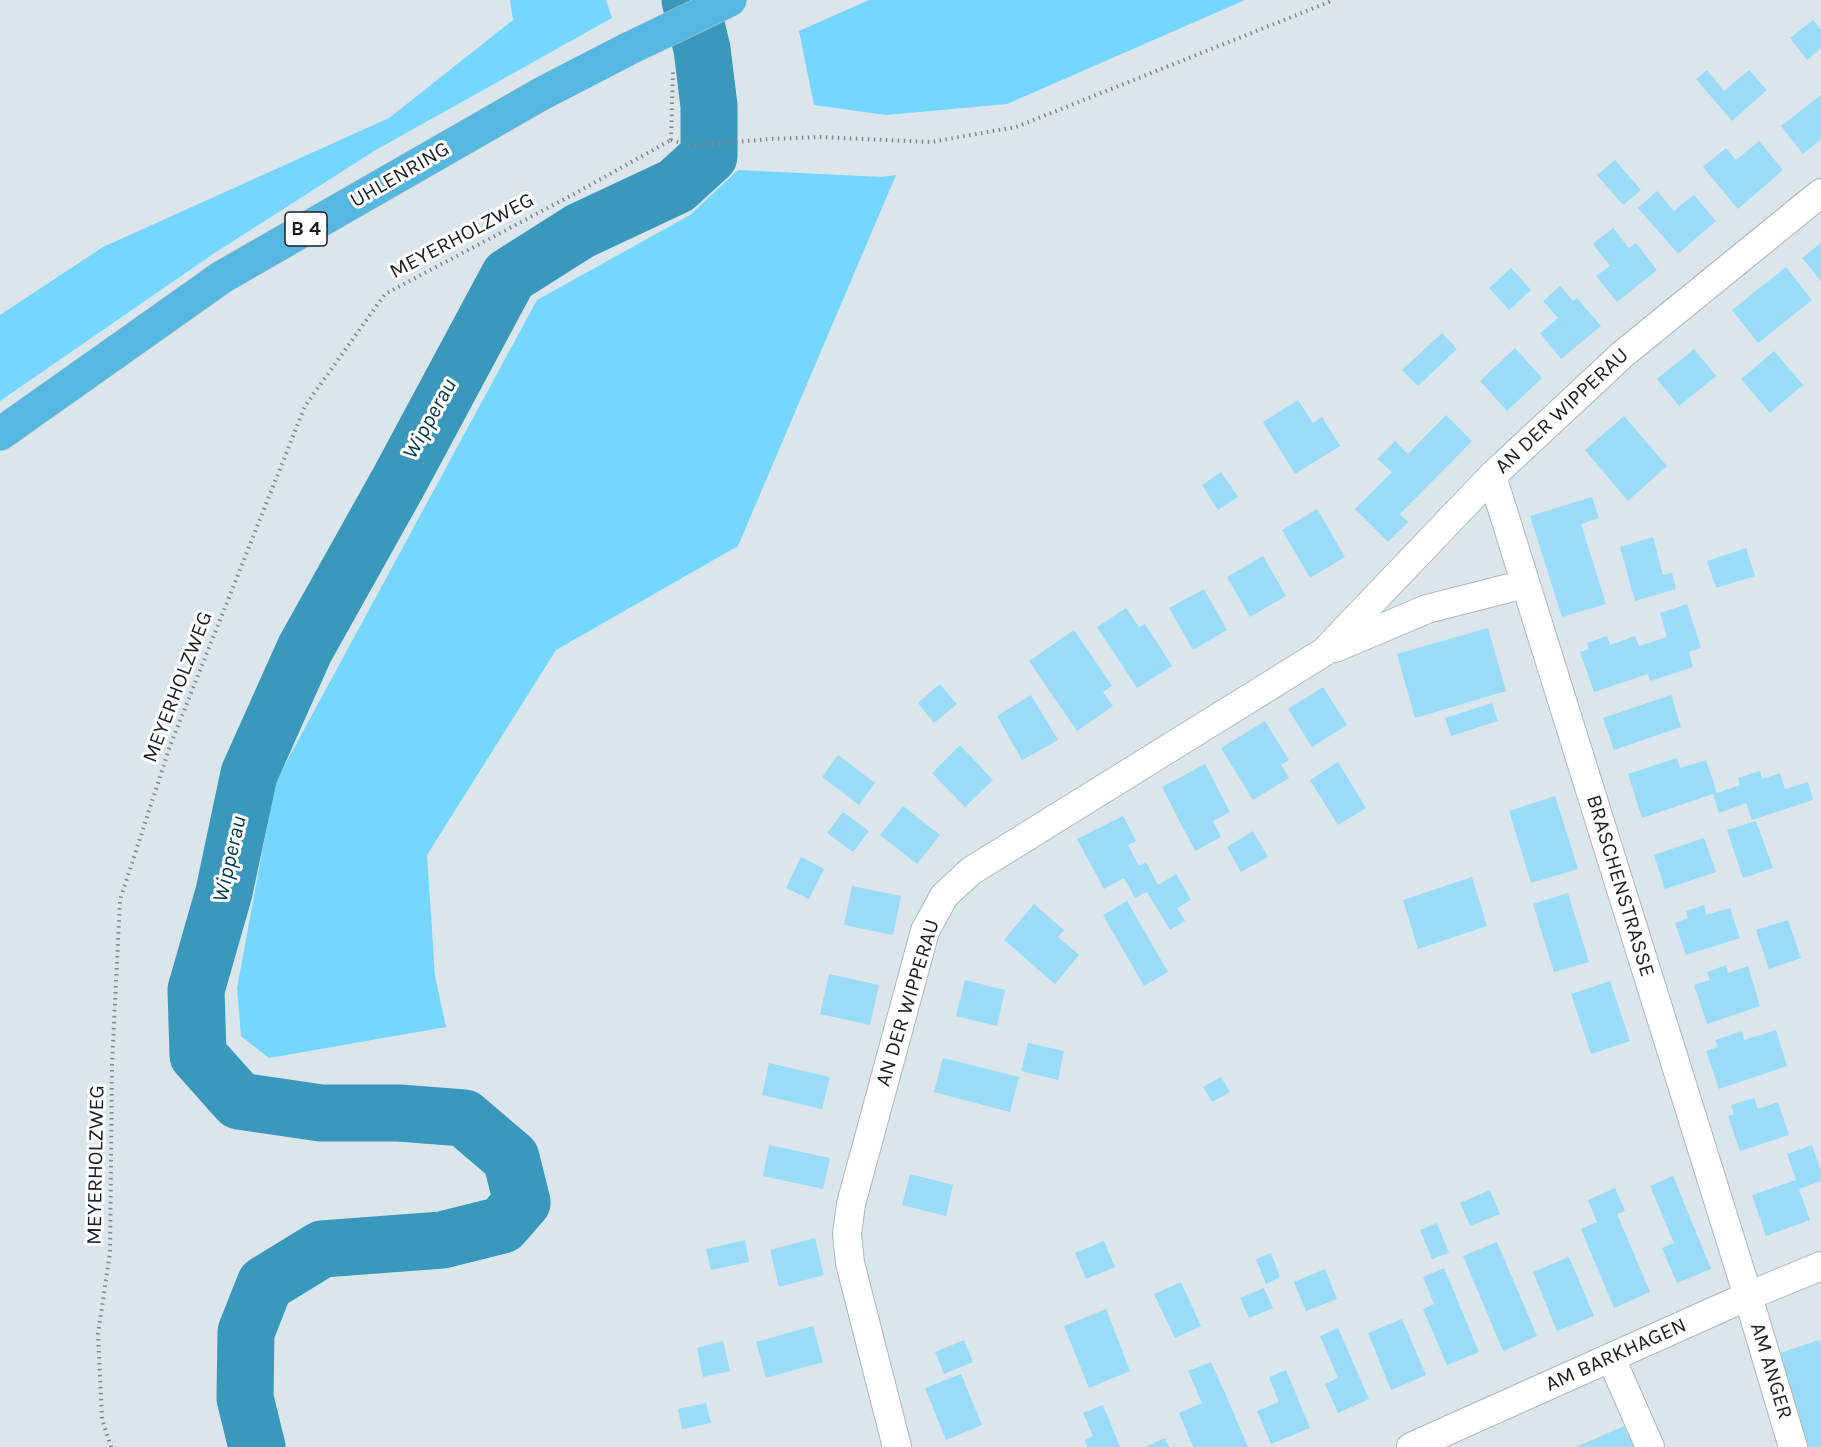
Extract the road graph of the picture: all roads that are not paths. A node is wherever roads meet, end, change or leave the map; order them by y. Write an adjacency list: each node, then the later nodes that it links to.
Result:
1 (730, 0): 3 (highway, UHLENRING / B 4, bridge)
2 (1821, 192): 4 (street, AN DER WIPPERAU)
3 (0, 434)
4 (1492, 476): 5 (street, BRASCHENSTRASSE); 6 (street, AN DER WIPPERAU)
5 (1525, 584): 6 (street, AN DER WIPPERAU); 8 (street, BRASCHENSTRASSE)
6 (1324, 652): 10 (street, AN DER WIPPERAU)
7 (1821, 1266): 8 (street, AM BARKHAGEN)
8 (1748, 1296): 9 (street, AM BARKHAGEN); 13 (street, AM ANGER)
9 (1611, 1358): 11 (street, AM BARKHAGEN); 12 (street)
10 (897, 1447)
11 (1411, 1447)
12 (1650, 1447)
13 (1793, 1447)

